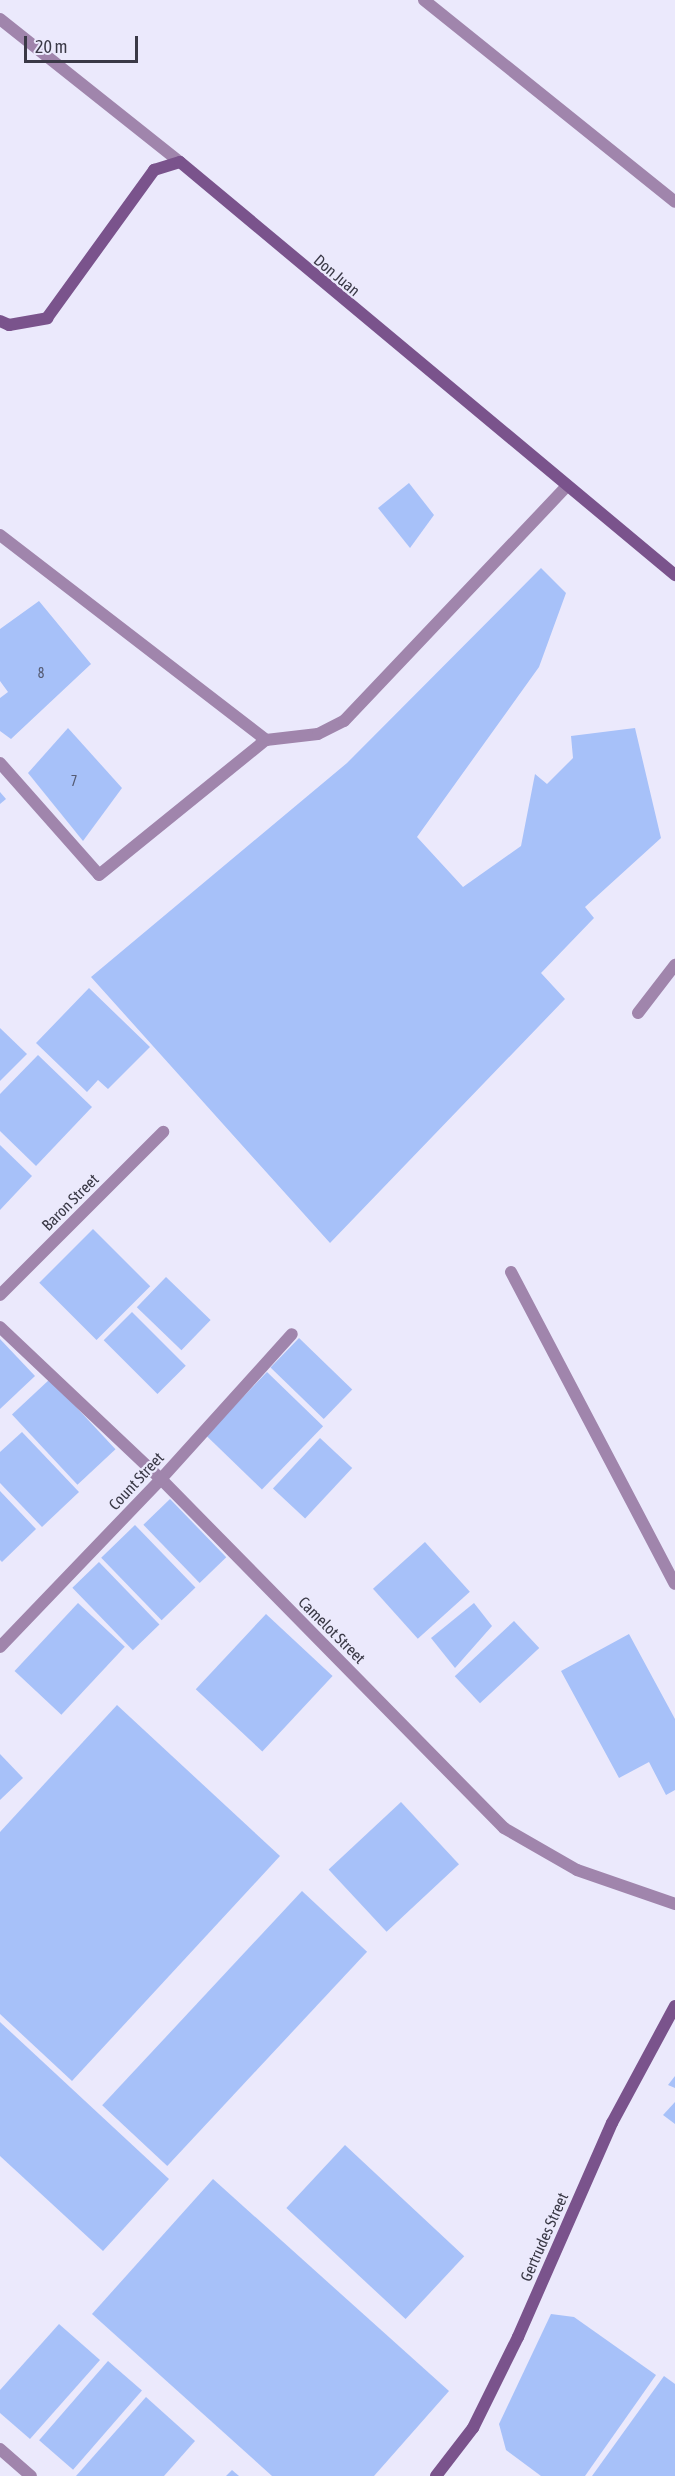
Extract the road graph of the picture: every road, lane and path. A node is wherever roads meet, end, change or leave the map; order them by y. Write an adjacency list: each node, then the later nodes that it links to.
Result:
1 (424, 0): 4 (street)
2 (0, 19): 3 (street)
3 (180, 162): 5 (street); 6 (street, Don Juan)
4 (675, 202)
5 (0, 321)
6 (567, 486): 8 (street, Don Juan); 9 (street)
7 (0, 535): 9 (street)
8 (675, 575)
9 (266, 740): 10 (street)
10 (0, 763)
11 (675, 964): 12 (street)
12 (638, 1013)
13 (163, 1132): 15 (street, Baron Street)
14 (510, 1272): 19 (street)
15 (0, 1295)
16 (0, 1327): 18 (street, Camelot Street)
17 (292, 1334): 18 (street, Count Street)
18 (161, 1479): 20 (street, Count Street); 21 (street, Camelot Street)
19 (675, 1584)
20 (0, 1647)
21 (675, 1904)
22 (675, 2006): 25 (street, Gertrudes Street)
23 (0, 2449): 24 (street)
24 (31, 2476)
25 (436, 2476)

